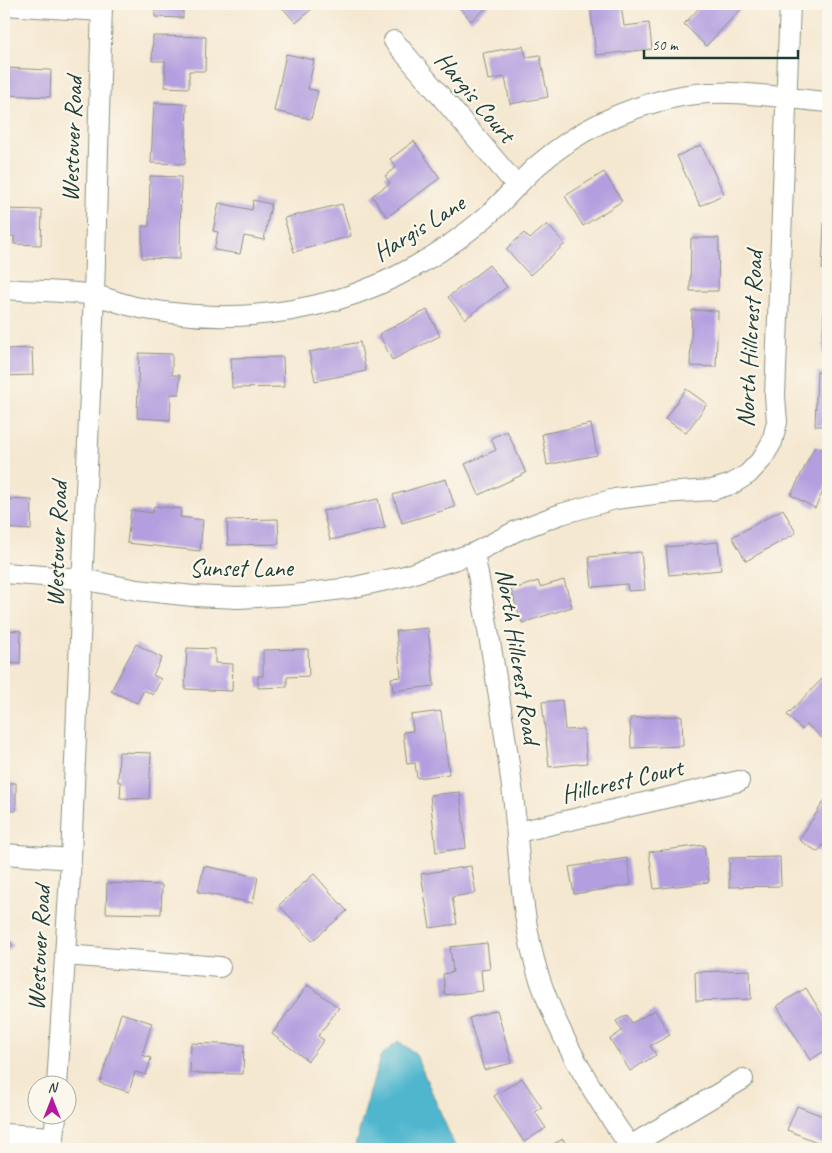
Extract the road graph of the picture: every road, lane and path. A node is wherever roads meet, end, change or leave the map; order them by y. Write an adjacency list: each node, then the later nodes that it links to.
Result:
1 (790, 4): 5 (street, North Hillcrest Road)
2 (4, 5): 3 (street)
3 (102, 8): 9 (street, Westover Road)
4 (394, 41): 7 (street, Hargis Court)
5 (786, 99): 6 (street, Hargis Lane); 7 (street, Hargis Lane); 10 (street, North Hillcrest Road)
6 (828, 102)
7 (517, 186): 9 (street, Hargis Lane)
8 (4, 289): 9 (street, Hargis Lane)
9 (94, 295): 12 (street, Westover Road)
10 (474, 553): 12 (street, Sunset Lane); 14 (street, North Hillcrest Road)
11 (4, 573): 12 (street, Sunset Lane)
12 (82, 579): 16 (street, Westover Road)
13 (739, 781): 14 (street, Hillcrest Court)
14 (518, 832): 24 (street, North Hillcrest Road)
15 (4, 854): 16 (street)
16 (71, 860): 17 (street, Westover Road)
17 (65, 955): 18 (street); 19 (street, Westover Road)
18 (220, 967)
19 (58, 1076)
20 (743, 1079): 24 (street)
21 (55, 1126): 23 (street)
22 (4, 1134): 23 (street)
23 (54, 1143)
24 (631, 1148)

